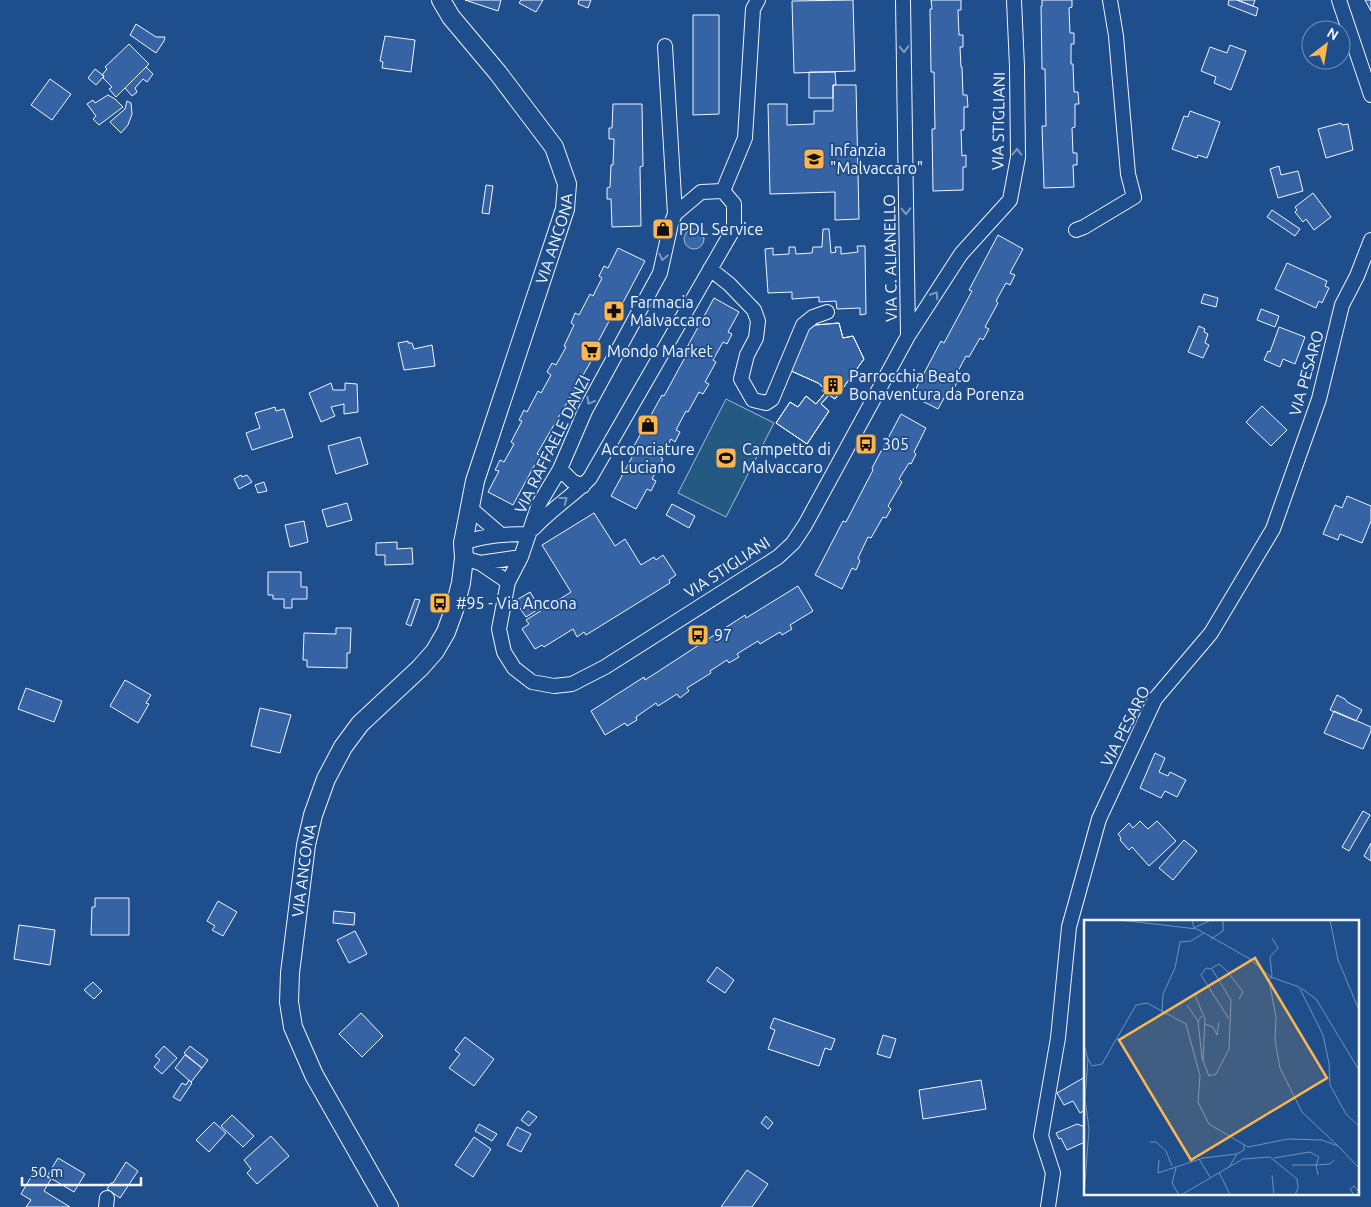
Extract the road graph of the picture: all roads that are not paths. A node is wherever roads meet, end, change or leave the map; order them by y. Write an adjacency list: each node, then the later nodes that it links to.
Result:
1 (441, 0): 18 (street, VIA ANCONA)
2 (758, 0): 9 (street)
3 (903, 0): 15 (street, VIA C. ALIANELLO, one-way to 15)
4 (1014, 0): 15 (street, VIA STIGLIANI, one-way to 4)
5 (1110, 0): 11 (street)
6 (1339, 0): 8 (street)
7 (665, 46): 10 (street, VIA RAFFAELE DANZI)
8 (1371, 95)
9 (723, 191): 10 (street); 13 (street, VIA RAFFAELE DANZI)
10 (675, 214): 16 (street, VIA RAFFAELE DANZI, one-way to 16)
11 (1076, 230)
12 (1371, 240): 25 (street, VIA PESARO)
13 (710, 269): 14 (street); 17 (street, VIA RAFFAELE DANZI)
14 (827, 312)
15 (908, 336): 23 (street, VIA STIGLIANI)
16 (560, 469): 17 (street); 20 (street, VIA RAFFAELE DANZI)
17 (583, 486): 20 (street, VIA RAFFAELE DANZI, one-way to 17)
18 (470, 508): 19 (street); 21 (street, VIA ANCONA)
19 (500, 534): 20 (street); 21 (street)
20 (529, 534): 22 (street, VIA STIGLIANI)
21 (469, 555): 22 (street); 23 (street); 24 (street, VIA ANCONA)
22 (521, 556): 23 (street, VIA STIGLIANI)
23 (508, 582)
24 (389, 1207)
25 (1048, 1207)

